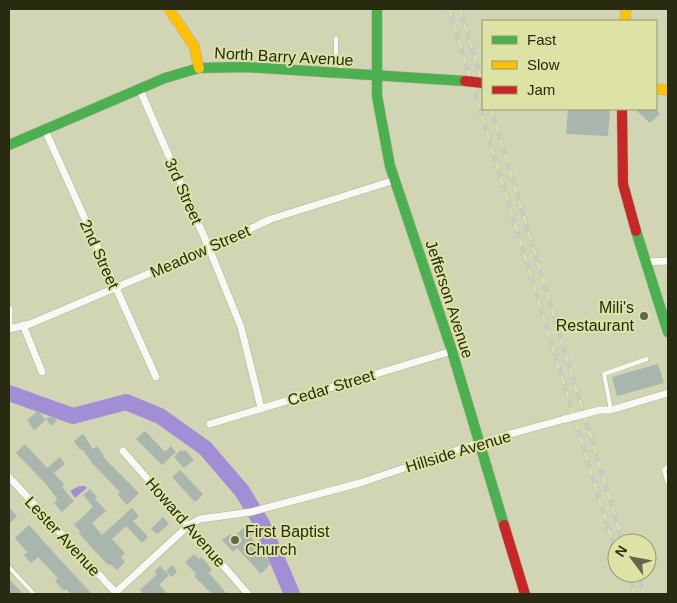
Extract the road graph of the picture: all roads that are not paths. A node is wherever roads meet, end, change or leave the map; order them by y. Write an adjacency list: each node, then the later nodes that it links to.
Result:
1 (168, 9): 4 (street)
2 (377, 9): 6 (street, Jefferson Avenue)
3 (336, 38): 5 (lane)
4 (199, 68): 5 (street, North Barry Avenue); 8 (street, North Barry Avenue)
5 (340, 74): 6 (street, North Barry Avenue)
6 (377, 77): 7 (street, North Barry Avenue, bridge); 12 (street, Jefferson Avenue)
7 (482, 82)
8 (140, 90): 10 (street, North Barry Avenue); 13 (street, 3rd Street)
9 (622, 110): 15 (street)
10 (44, 130): 11 (street, North Barry Avenue); 16 (street, 2nd Street)
11 (9, 145)
12 (395, 180): 13 (street, Meadow Street); 21 (street, Jefferson Avenue)
13 (209, 248): 16 (street, Meadow Street); 26 (street, 3rd Street)
14 (668, 261): 15 (street)
15 (645, 262): 20 (street)
16 (115, 288): 18 (street, Meadow Street); 24 (street, 2nd Street)
17 (9, 309): 19 (street)
18 (23, 326): 19 (street, Meadow Street); 23 (street)
19 (9, 328)
20 (668, 332)
21 (452, 351): 26 (street, Cedar Street); 29 (street, Jefferson Avenue)
22 (647, 359): 27 (lane)
23 (42, 372)
24 (156, 377)
25 (668, 393): 27 (street, Hillside Avenue)
26 (261, 408): 28 (street, Cedar Street)
27 (611, 410): 29 (street, Hillside Avenue, bridge)
28 (210, 424)
29 (478, 444): 34 (street, Hillside Avenue); 39 (street, Jefferson Avenue)
30 (123, 451): 34 (street, Howard Avenue)
31 (668, 466): 33 (lane)
32 (9, 477): 37 (street, Lester Avenue)
33 (668, 482)
34 (189, 525): 37 (street); 38 (street, Howard Avenue)
35 (9, 567): 36 (lane)
36 (34, 594)
37 (115, 594)
38 (248, 594)
39 (525, 594)

